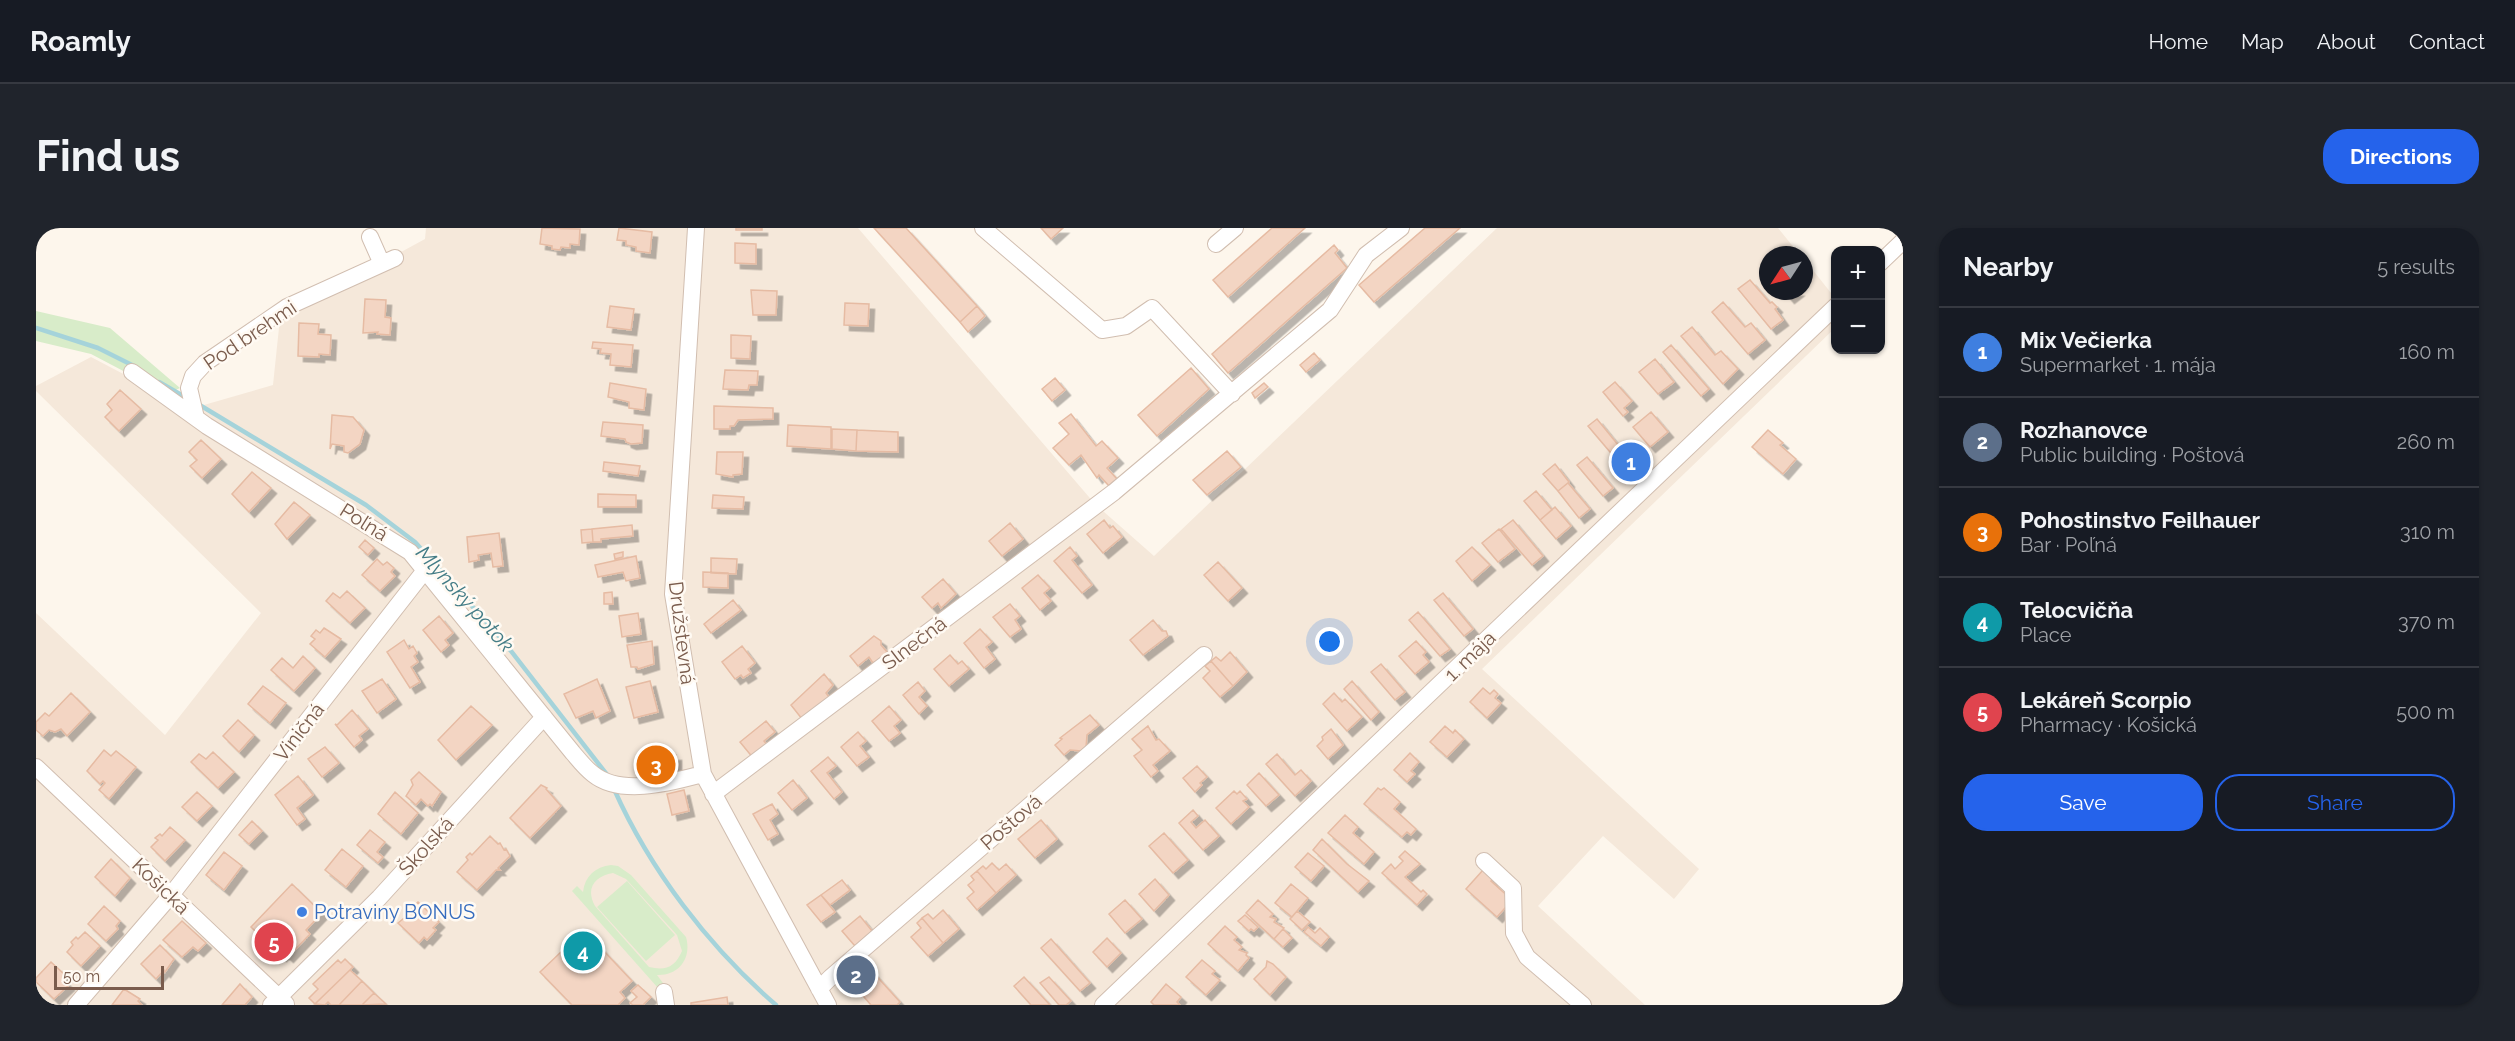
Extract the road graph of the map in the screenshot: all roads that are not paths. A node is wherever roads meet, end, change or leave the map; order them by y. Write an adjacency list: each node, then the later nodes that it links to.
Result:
1 (696, 228): 17 (street, Družstevná)
2 (983, 228): 11 (street)
3 (1235, 228): 7 (street)
4 (1401, 228): 11 (street, Slnečná)
5 (370, 237): 12 (street, Pod brehmi)
6 (1903, 241): 8 (street)
7 (1215, 244)
8 (1885, 259)
9 (1831, 311): 25 (street, 1. mája)
10 (132, 372): 12 (street, Poľná)
11 (1232, 394): 18 (street, Slnečná)
12 (195, 414): 13 (street, Poľná)
13 (426, 569): 15 (street, Poľná); 20 (street, Viničná)
14 (1204, 655): 21 (street, Poštová)
15 (544, 717): 17 (street, Poľná); 22 (street, Školská)
16 (36, 767): 20 (street, Košická)
17 (703, 774): 18 (street, Družstevná)
18 (713, 794): 21 (street, Družstevná)
19 (1484, 861): 26 (street)
20 (171, 895): 22 (street, Košická); 23 (street, Viničná)
21 (819, 989): 24 (street, Družstevná)
22 (279, 1002)
23 (76, 1005)
24 (828, 1005)
25 (1103, 1005)
26 (1583, 1005)

